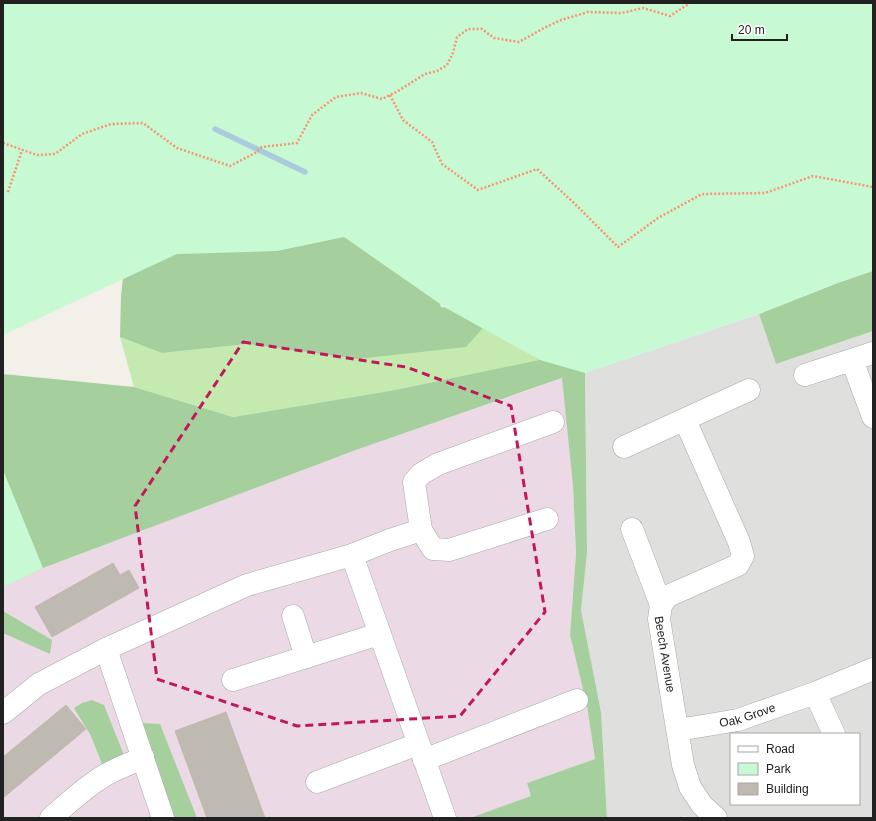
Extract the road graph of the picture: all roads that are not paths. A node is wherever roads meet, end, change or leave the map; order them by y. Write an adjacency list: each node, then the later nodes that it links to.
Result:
1 (873, 353): 2 (street)
2 (852, 360): 3 (street); 5 (street)
3 (805, 375)
4 (749, 390): 6 (street)
5 (873, 417)
6 (685, 420): 8 (street); 13 (street, Beech Avenue)
7 (553, 422): 11 (street)
8 (624, 447)
9 (547, 519): 11 (street)
10 (632, 529): 13 (street)
11 (421, 530): 12 (street)
12 (352, 556): 15 (street); 16 (street)
13 (661, 605): 24 (street, Beech Avenue)
14 (293, 616): 17 (street)
15 (379, 634): 17 (street); 25 (street)
16 (106, 649): 22 (street); 26 (street)
17 (306, 657): 19 (street)
18 (873, 668): 20 (street, Oak Grove)
19 (233, 680)
20 (815, 693): 23 (street); 24 (street, Oak Grove)
21 (577, 700): 25 (street)
22 (3, 713)
23 (831, 728)
24 (678, 730): 31 (street, Beech Avenue)
25 (421, 752): 27 (street); 30 (street)
26 (143, 757): 28 (street); 29 (street)
27 (317, 782)
28 (51, 818)
29 (163, 818)
30 (445, 818)
31 (716, 818)

